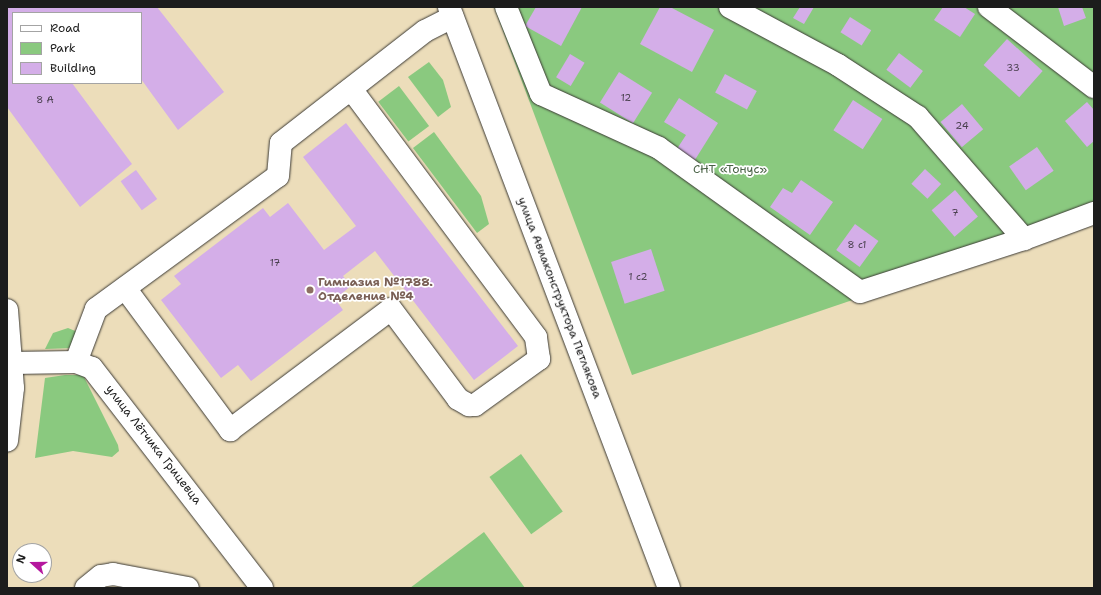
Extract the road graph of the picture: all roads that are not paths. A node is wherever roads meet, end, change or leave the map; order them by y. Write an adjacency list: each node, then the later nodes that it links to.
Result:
1 (506, 7): 8 (street)
2 (730, 7): 8 (street)
3 (989, 7): 5 (street)
4 (451, 12): 6 (street); 17 (street, улица Авиаконструктора Петлякова)
5 (1094, 87)
6 (343, 95): 9 (street); 9 (street)
7 (1094, 213): 8 (street)
8 (1024, 239)
9 (125, 288): 11 (street)
10 (7, 310): 12 (street)
11 (76, 362): 12 (street, улица Лётчика Грицевца); 16 (street, улица Лётчика Грицевца)
12 (12, 364): 13 (street)
13 (7, 441)
14 (86, 588): 15 (street)
15 (188, 588)
16 (262, 588)
17 (669, 588)

